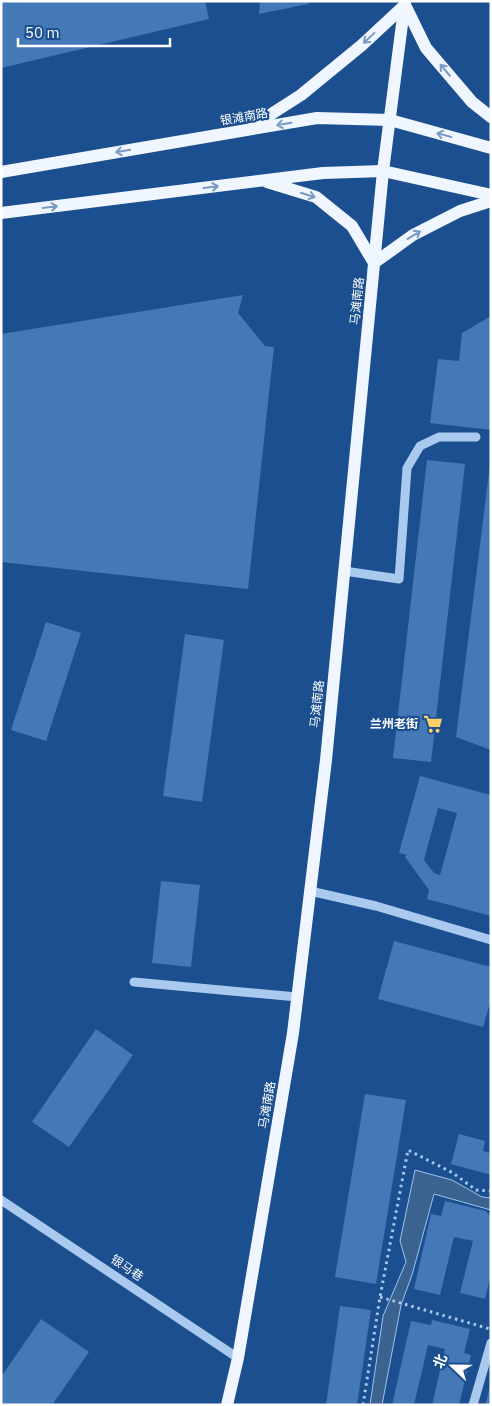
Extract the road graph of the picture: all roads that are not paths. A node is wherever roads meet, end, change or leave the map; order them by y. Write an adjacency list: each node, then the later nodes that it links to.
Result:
1 (405, 3): 2 (main road, one-way to 1); 3 (main road, 马滩南路); 4 (main road, one-way to 4)
2 (491, 117)
3 (390, 120): 4 (main road, 银滩南路, one-way to 4); 5 (main road, 银滩南路, one-way to 3); 6 (main road, 马滩南路)
4 (245, 131): 7 (main road, 银滩南路, one-way to 7)
5 (491, 148)
6 (383, 171): 8 (main road); 9 (main road); 12 (main road, 马滩南路)
7 (1, 172)
8 (262, 181): 11 (main road, one-way to 8); 12 (main road, one-way to 12)
9 (491, 195)
10 (491, 201): 12 (main road, one-way to 10)
11 (1, 213)
12 (374, 263): 14 (main road, 马滩南路)
13 (476, 437): 14 (street)
14 (344, 571): 15 (main road, 马滩南路)
15 (310, 890): 16 (street); 18 (main road, 马滩南路)
16 (491, 940)
17 (134, 982): 18 (street)
18 (297, 997): 21 (main road, 马滩南路)
19 (1, 1200): 21 (street, 银马巷)
20 (491, 1343): 22 (street)
21 (238, 1358): 23 (main road, 马滩南路)
22 (488, 1364): 24 (street)
23 (227, 1405)
24 (473, 1405)

